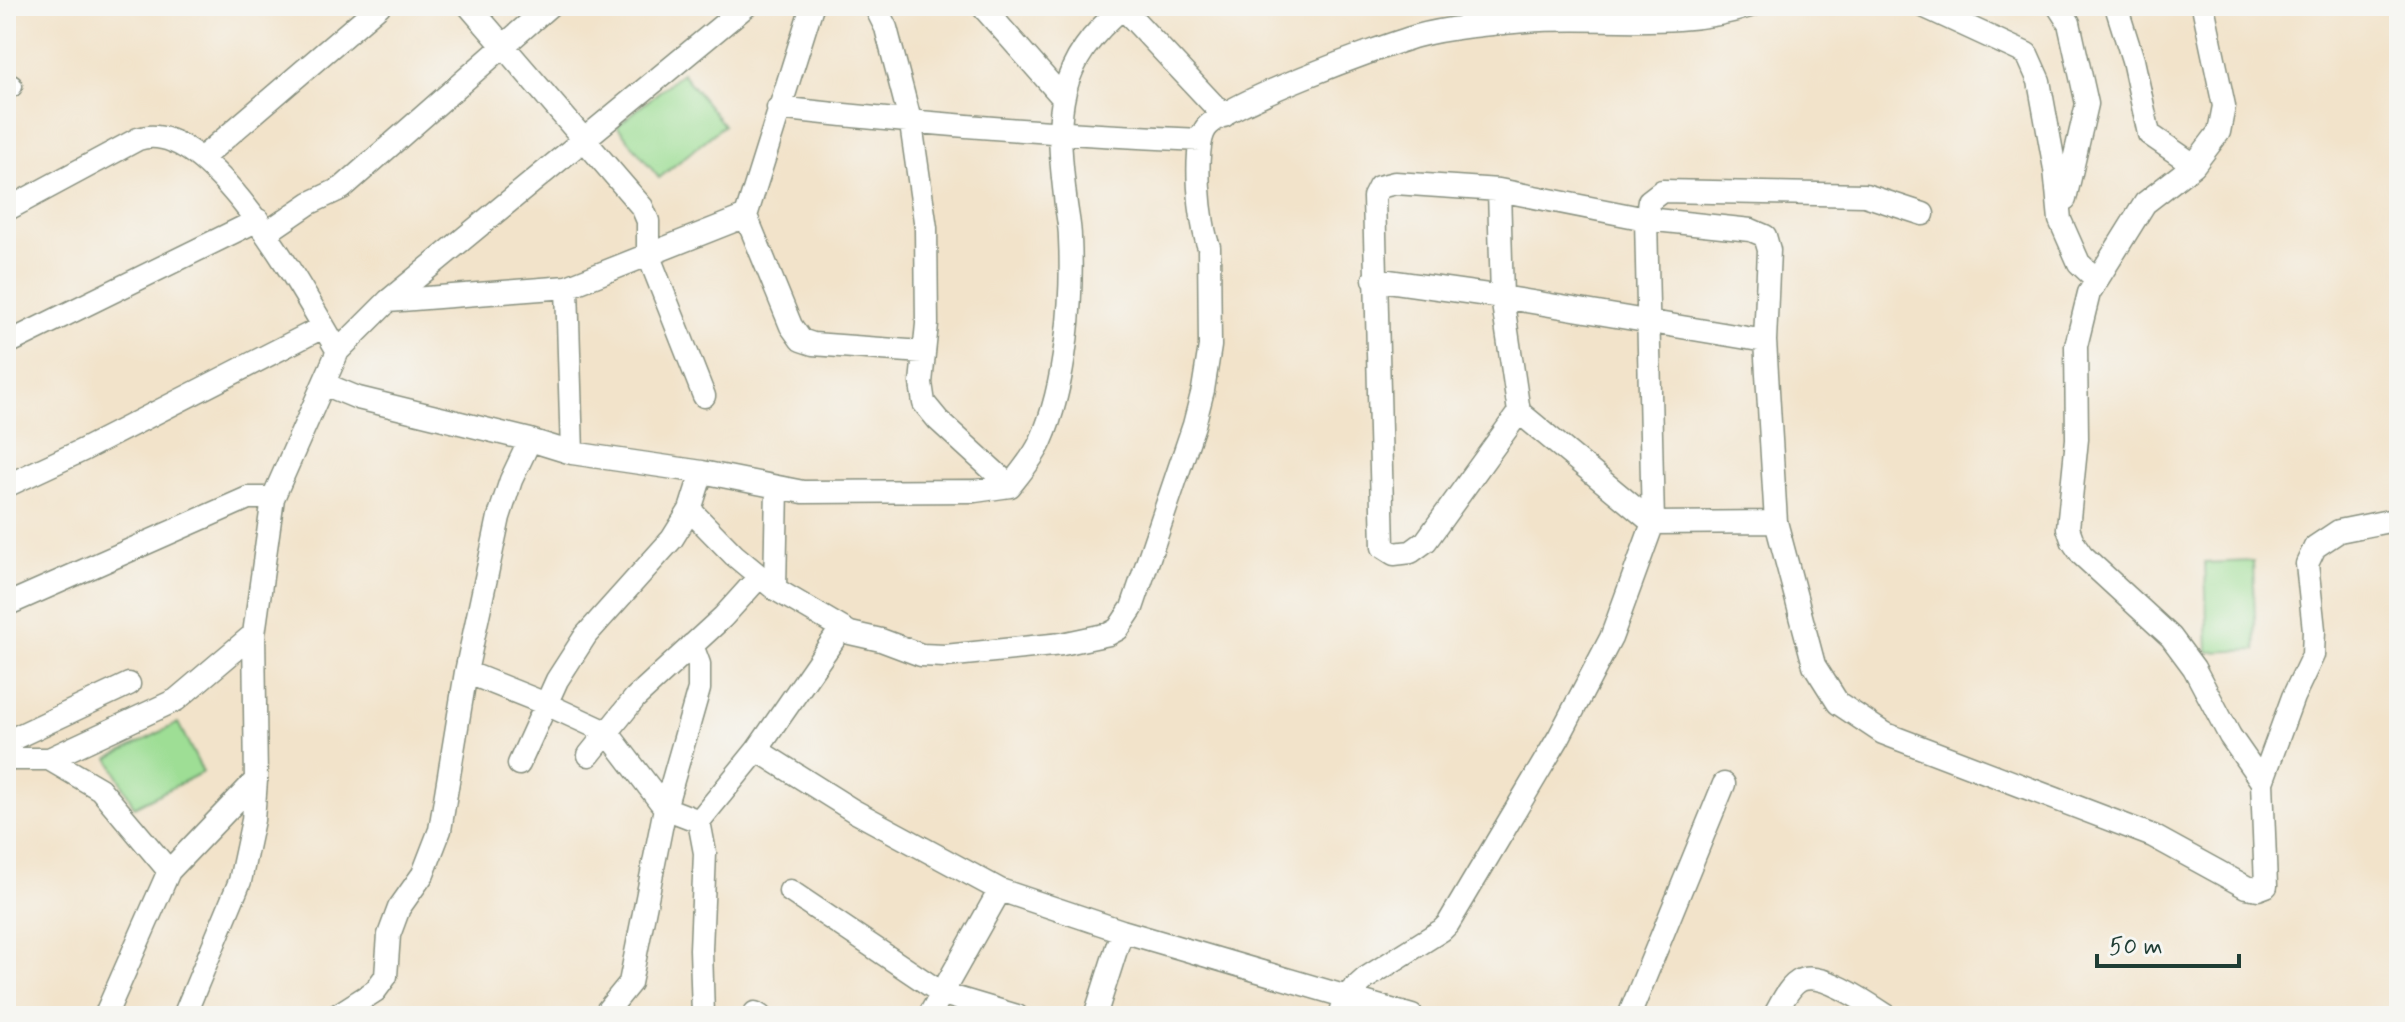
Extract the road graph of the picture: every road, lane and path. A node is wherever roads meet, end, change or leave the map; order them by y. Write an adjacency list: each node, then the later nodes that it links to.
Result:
1 (379, 6): 22 (street)
2 (469, 6): 14 (street)
3 (549, 6): 14 (street)
4 (746, 6): 20 (street)
5 (812, 6): 16 (street)
6 (875, 6): 18 (street)
7 (982, 6): 15 (street)
8 (1750, 6): 17 (street)
9 (1923, 6): 29 (street)
10 (2058, 6): 29 (street)
11 (2116, 6): 23 (street)
12 (2203, 6): 23 (street)
13 (1123, 7): 15 (street); 17 (street)
14 (504, 47): 20 (street); 30 (street)
15 (1063, 98): 19 (street)
16 (778, 108): 18 (street); 27 (street)
17 (1224, 116): 21 (street)
18 (911, 124): 19 (street); 42 (street)
19 (1058, 134): 21 (street); 50 (street)
20 (584, 140): 31 (street); 36 (street)
21 (1201, 140): 59 (street)
22 (202, 158): 25 (street); 30 (street)
23 (2194, 165): 33 (street)
24 (1499, 190): 28 (street); 32 (street); 35 (street)
25 (6, 210)
26 (1923, 214): 28 (street)
27 (746, 216): 31 (street); 42 (street)
28 (1646, 219): 37 (street); 39 (street)
29 (2060, 220): 33 (street)
30 (262, 226): 38 (street); 40 (street)
31 (648, 254): 34 (street); 44 (street)
32 (1374, 279): 35 (street); 45 (street)
33 (2097, 280): 73 (street)
34 (567, 287): 36 (street); 47 (street)
35 (1502, 297): 37 (street); 45 (street)
36 (388, 301): 41 (street)
37 (1648, 321): 39 (street); 56 (street)
38 (323, 327): 41 (street); 49 (street)
39 (1765, 341): 55 (street)
40 (6, 344)
41 (338, 351): 43 (street)
42 (922, 352): 50 (street)
43 (324, 384): 46 (street); 52 (street)
44 (704, 396)
45 (1519, 412): 56 (street)
46 (530, 440): 47 (street); 62 (street)
47 (572, 453): 48 (street)
48 (702, 472): 51 (street); 53 (street)
49 (6, 486)
50 (1010, 486): 51 (street)
51 (777, 487): 57 (street)
52 (273, 498): 58 (street); 60 (street)
53 (690, 510): 57 (street); 64 (street)
54 (2399, 519): 73 (street)
55 (1776, 522): 56 (street); 73 (street)
56 (1653, 523): 83 (street)
57 (767, 583): 59 (street); 61 (street)
58 (6, 605)
59 (841, 629): 67 (street)
60 (254, 634): 70 (street); 72 (street)
61 (692, 645): 65 (street); 75 (street)
62 (466, 672): 64 (street); 86 (street)
63 (129, 684): 66 (street)
64 (546, 704): 65 (street); 71 (street)
65 (607, 732): 68 (street); 75 (street)
66 (6, 742)
67 (757, 750): 76 (street); 78 (street)
68 (589, 755)
69 (6, 759): 70 (street)
70 (49, 759): 77 (street)
71 (519, 764)
72 (256, 780): 77 (street); 85 (street)
73 (2262, 782)
74 (1724, 784): 94 (street)
75 (665, 808): 76 (street); 81 (street)
76 (699, 821): 89 (street)
77 (169, 871): 84 (street)
78 (1000, 890): 80 (street); 82 (street)
79 (790, 891): 82 (street)
80 (1122, 931): 83 (street); 92 (street)
81 (630, 983): 87 (street); 88 (street)
82 (943, 994): 90 (street); 91 (street)
83 (1343, 1006): 93 (street)
84 (105, 1016)
85 (184, 1016)
86 (336, 1016)
87 (603, 1016)
88 (619, 1016)
89 (703, 1016)
90 (929, 1016)
91 (1017, 1016)
92 (1095, 1016)
93 (1412, 1016)
94 (1629, 1016)
95 (1774, 1016): 96 (street)
96 (1887, 1016)

